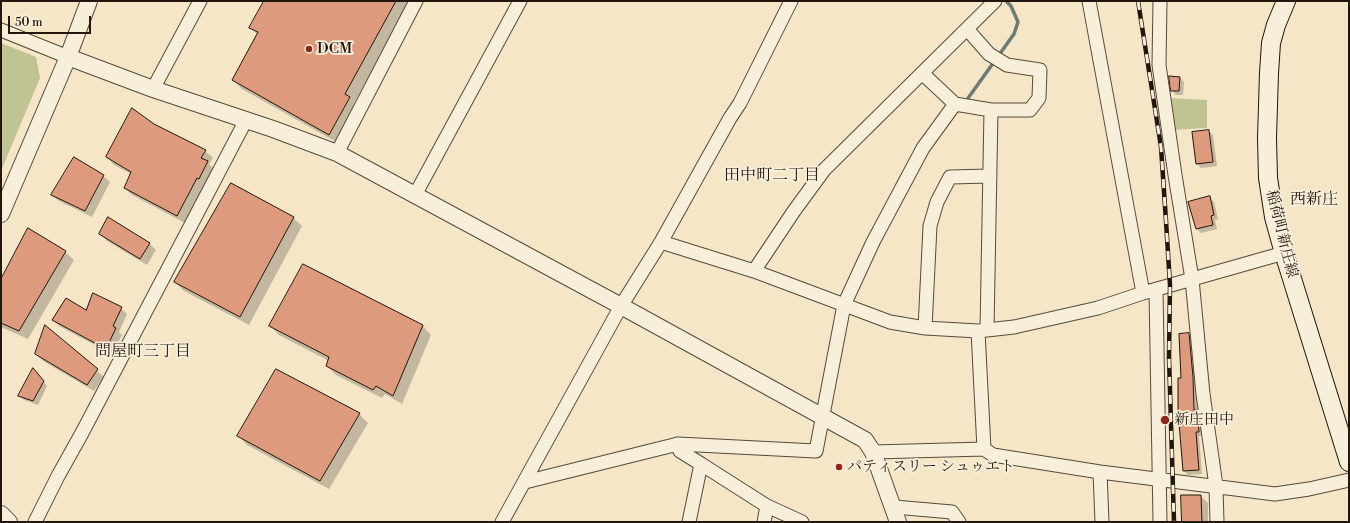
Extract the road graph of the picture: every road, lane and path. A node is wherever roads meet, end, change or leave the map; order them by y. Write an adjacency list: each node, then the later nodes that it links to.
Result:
1 (89, 1): 12 (street)
2 (200, 1): 14 (street)
3 (416, 1): 18 (street)
4 (520, 1): 20 (street)
5 (791, 1): 22 (street)
6 (995, 1): 10 (street)
7 (1089, 1): 27 (street)
8 (1160, 1): 25 (street)
9 (1286, 1): 23 (main road, 稲荷町新庄線)
10 (967, 29): 13 (street); 16 (street)
11 (1, 30): 12 (street)
12 (68, 57): 14 (street); 21 (street)
13 (922, 73): 15 (street); 24 (street)
14 (153, 89): 17 (street)
15 (955, 104): 16 (street); 28 (street)
16 (991, 110): 19 (street)
17 (246, 120): 18 (street); 47 (street)
18 (337, 153): 20 (street)
19 (990, 176): 30 (street); 31 (street)
20 (415, 195): 29 (street)
21 (1, 214)
22 (661, 242): 24 (street); 29 (street)
23 (1284, 253): 25 (street); 36 (main road, 稲荷町新庄線)
24 (754, 271): 28 (street)
25 (1192, 279): 26 (street); 42 (street)
26 (1156, 290): 27 (street); 39 (street)
27 (1143, 293): 31 (street)
28 (844, 305): 30 (street); 32 (street)
29 (621, 306): 32 (street); 41 (street)
30 (925, 328): 31 (street)
31 (983, 331): 34 (street)
32 (822, 416): 33 (street); 35 (street)
33 (677, 444): 37 (street); 41 (street)
34 (984, 449): 35 (street); 38 (street)
35 (873, 452): 45 (street)
36 (1349, 462)
37 (701, 464): 43 (street); 49 (street)
38 (1100, 472): 39 (street); 53 (street)
39 (1159, 480): 42 (street); 54 (street)
40 (1349, 480): 42 (street)
41 (525, 482): 48 (street)
42 (1216, 486): 55 (street)
43 (768, 506): 50 (street); 51 (street)
44 (1, 514): 46 (street)
45 (896, 515): 52 (street)
46 (9, 522)
47 (35, 522)
48 (502, 522)
49 (689, 522)
50 (764, 522)
51 (802, 522)
52 (959, 522)
53 (1102, 522)
54 (1160, 522)
55 (1217, 522)

